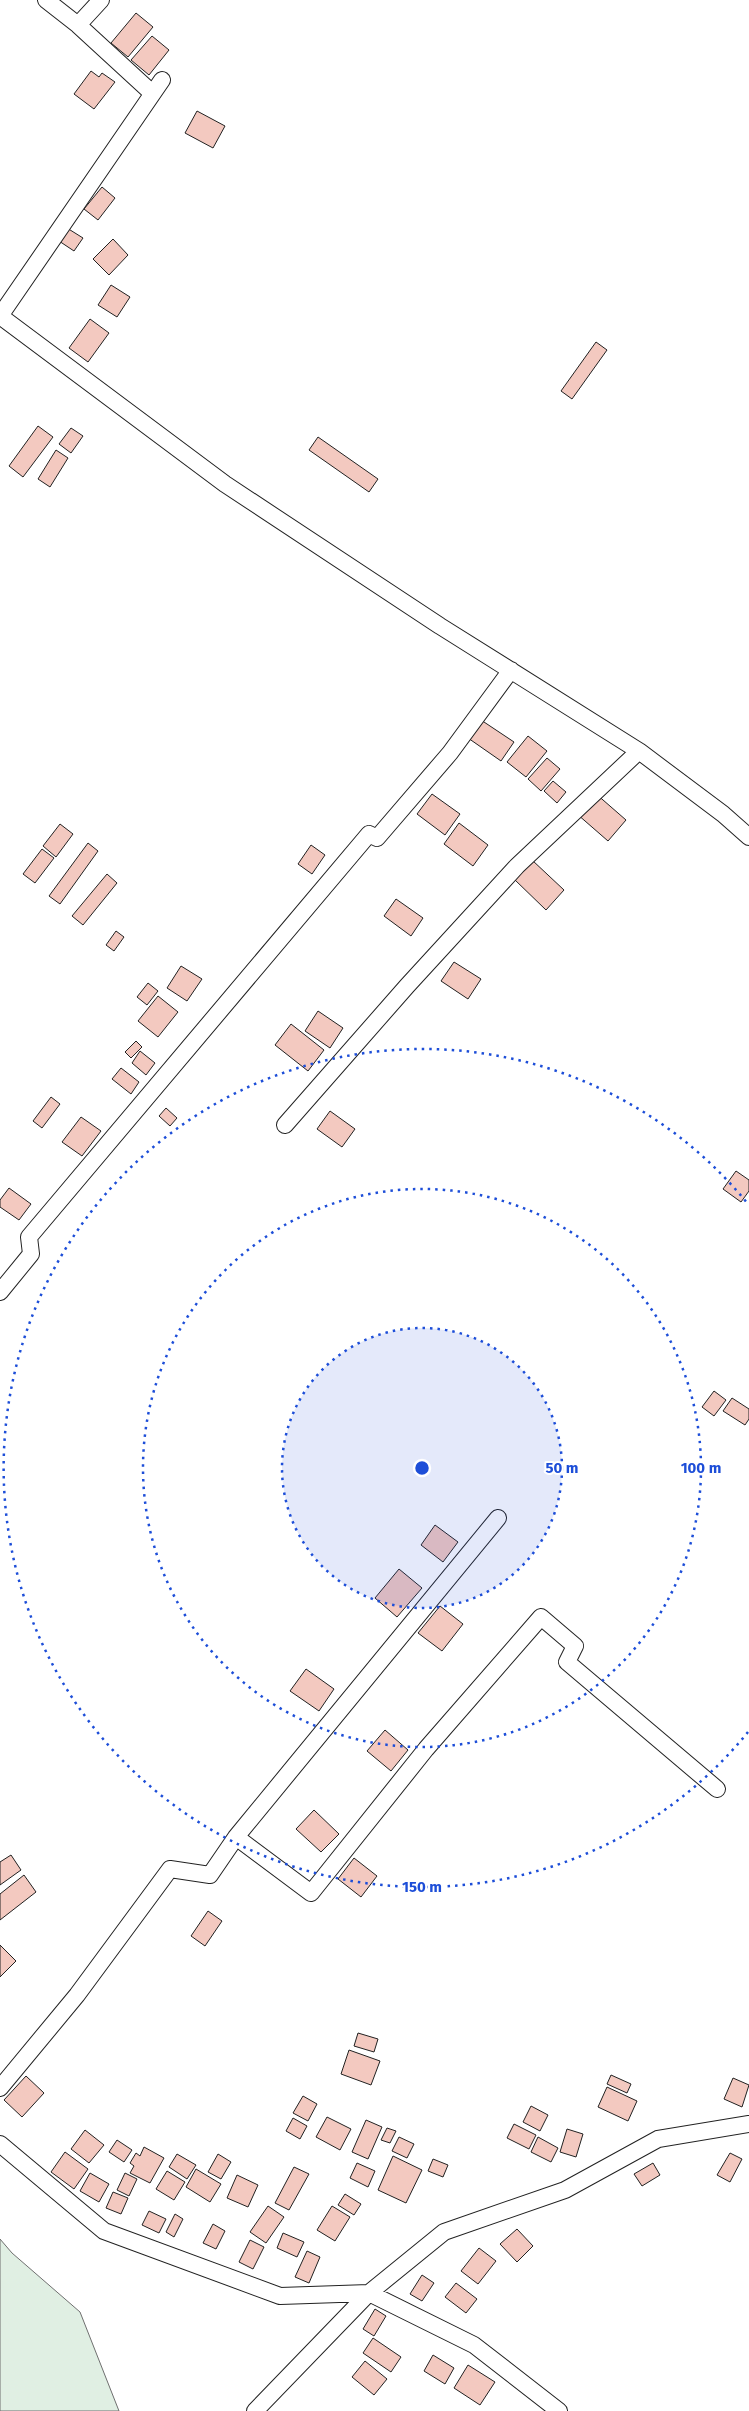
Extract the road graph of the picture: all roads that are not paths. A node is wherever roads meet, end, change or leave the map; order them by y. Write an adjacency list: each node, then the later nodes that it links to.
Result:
1 (46, 0): 3 (street)
2 (101, 0): 3 (street)
3 (78, 25): 5 (street)
4 (162, 80): 5 (street)
5 (152, 93): 6 (street)
6 (0, 316): 7 (street)
7 (511, 670): 8 (street); 11 (street)
8 (639, 751): 9 (street); 10 (street)
9 (749, 837)
10 (285, 1126)
11 (0, 1292)
12 (498, 1518): 14 (street)
13 (717, 1789): 14 (street)
14 (236, 1836): 15 (street)
15 (0, 2088)
16 (749, 2124): 18 (street)
17 (0, 2144): 18 (street)
18 (369, 2293): 19 (street); 20 (street)
19 (255, 2411)
20 (559, 2411)

